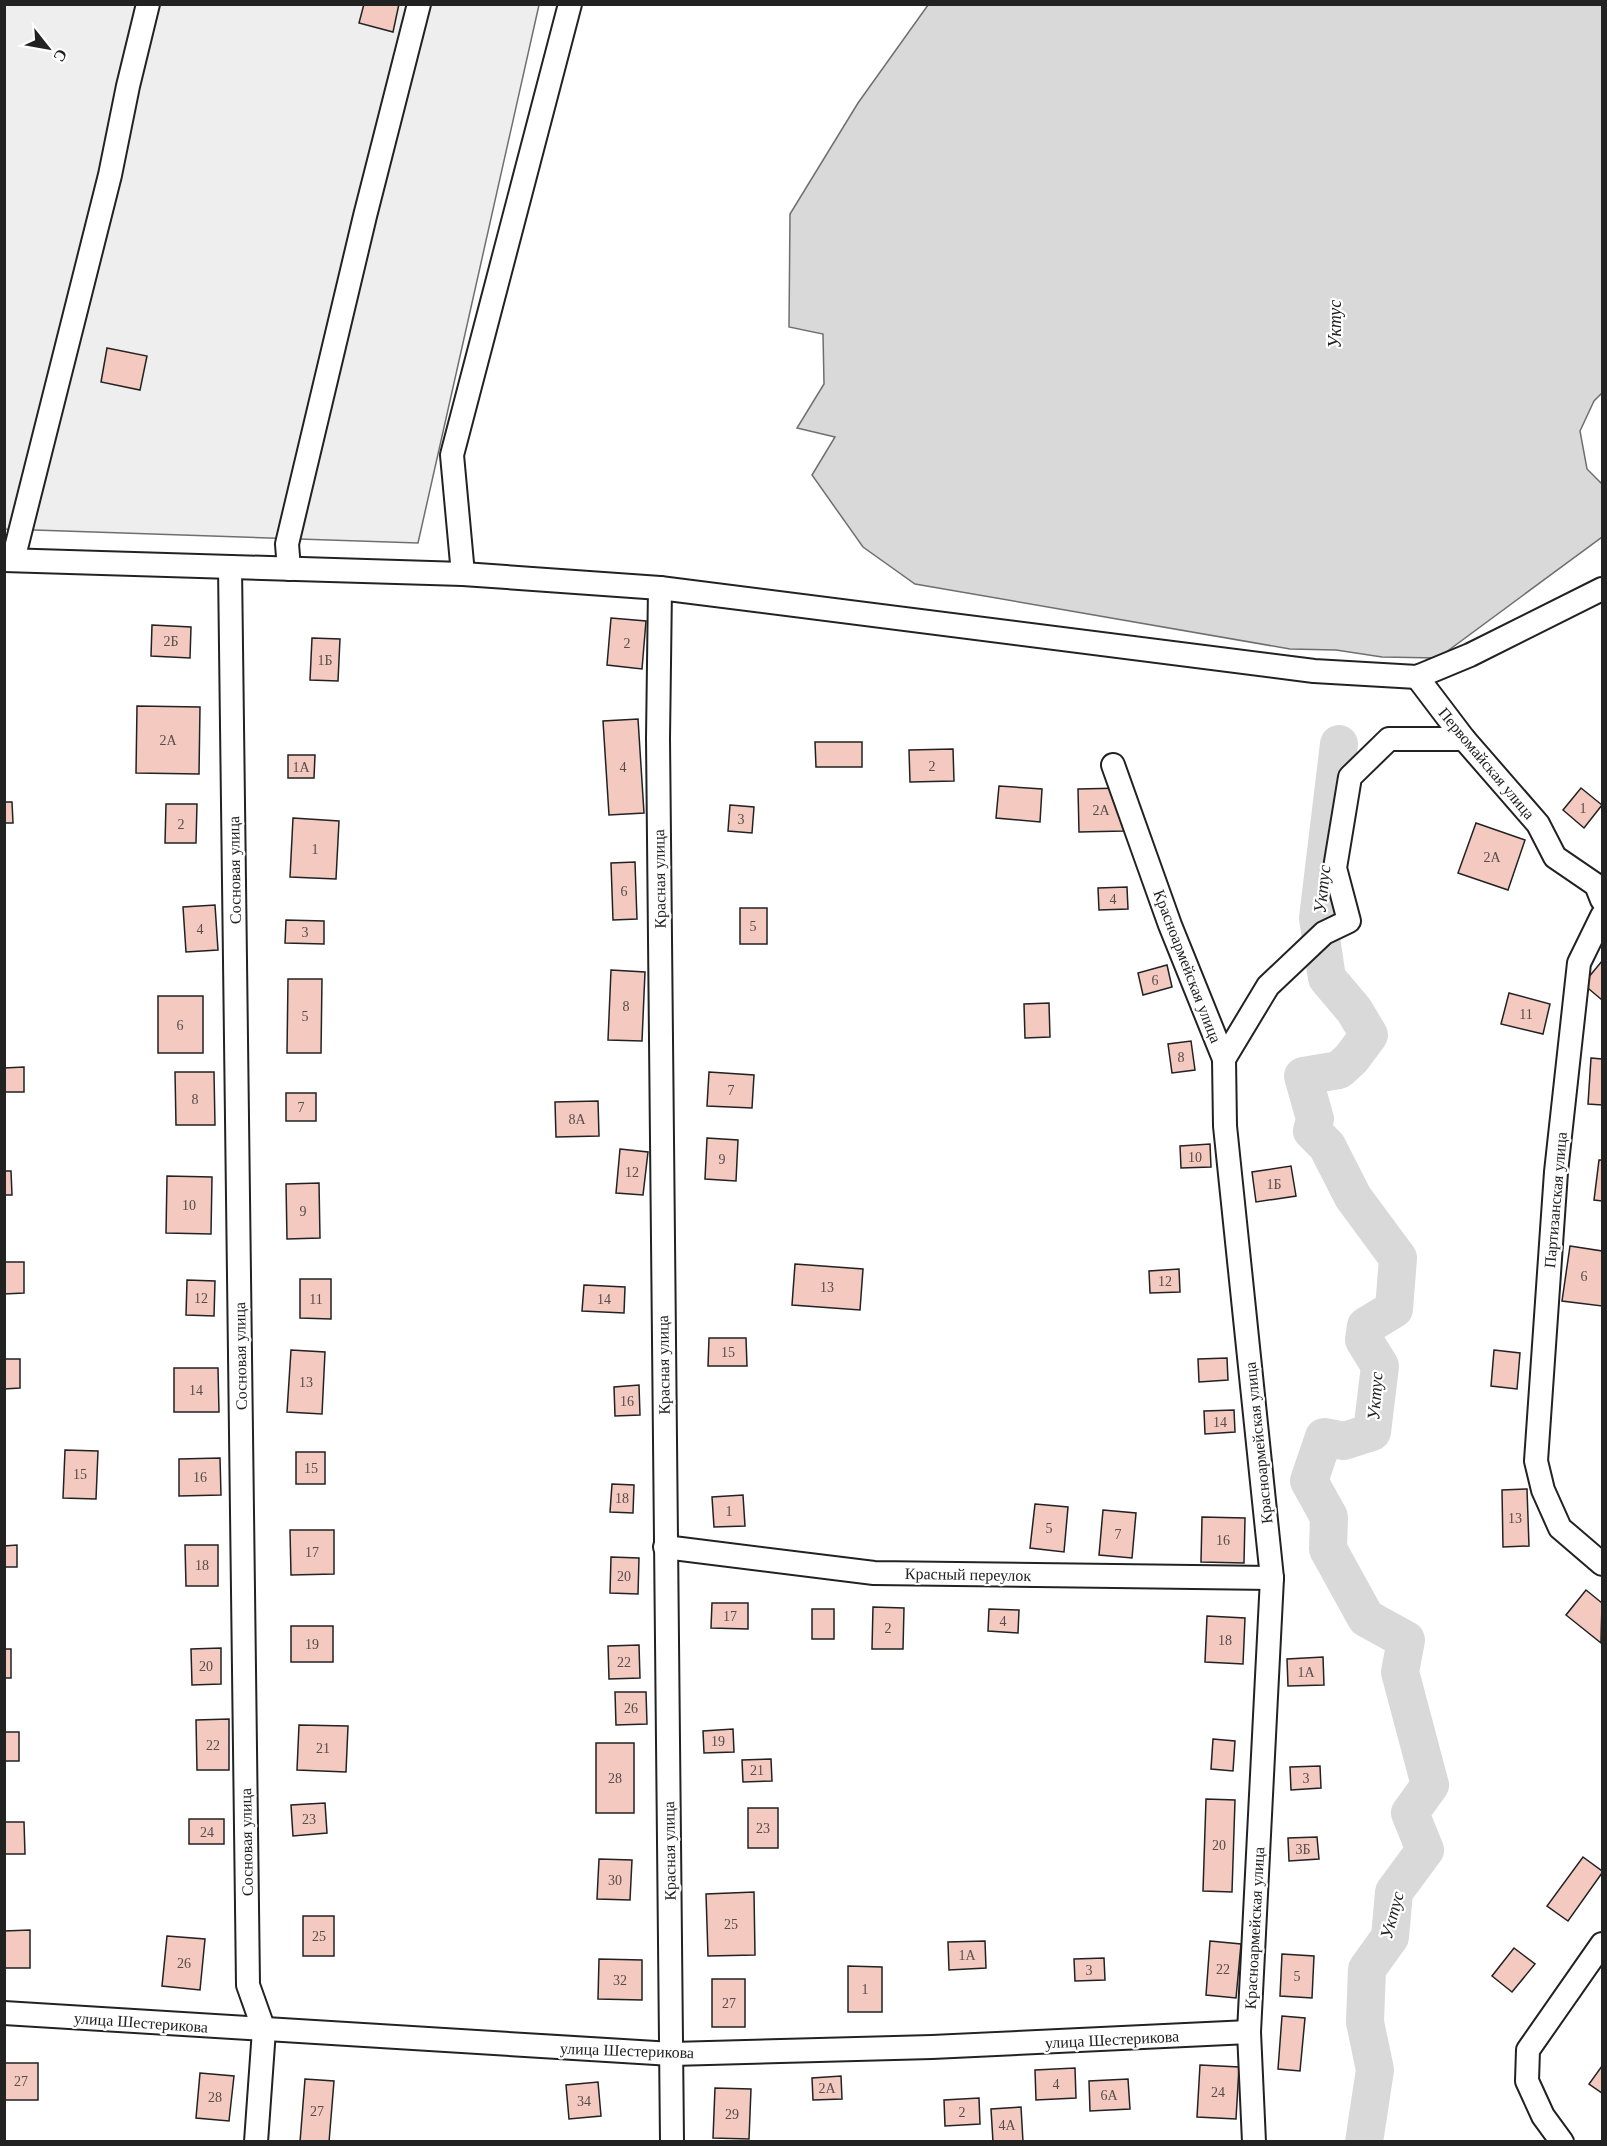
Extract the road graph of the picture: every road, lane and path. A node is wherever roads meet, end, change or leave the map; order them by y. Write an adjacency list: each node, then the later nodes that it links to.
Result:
1 (148, 4): 4 (street)
2 (419, 4): 6 (street)
3 (570, 4): 7 (street)
4 (9, 560): 5 (street)
5 (230, 567): 6 (street); 21 (street, Сосновая улица)
6 (289, 569): 7 (street)
7 (464, 574): 8 (street)
8 (660, 588): 10 (street); 16 (street, Красная улица)
9 (1602, 589): 10 (street)
10 (1417, 677): 11 (street, Первомайская улица)
11 (1464, 739): 13 (street, Первомайская улица); 15 (street)
12 (1113, 765): 15 (street, Красноармейская улица)
13 (1602, 900)
14 (1602, 916): 17 (street, Партизанская улица)
15 (1224, 1059): 18 (street, Красноармейская улица)
16 (665, 1547): 18 (street, Красный переулок); 23 (street, Красная улица)
17 (1602, 1564)
18 (1272, 1578): 22 (street, Красноармейская улица)
19 (1602, 1944): 27 (street)
20 (4, 2013): 21 (street, улица Шестерикова)
21 (264, 2030): 23 (street, улица Шестерикова); 24 (street, Сосновая улица)
22 (1249, 2032): 23 (street, улица Шестерикова); 26 (street, Красноармейская улица)
23 (672, 2054): 25 (street, Красная улица)
24 (256, 2142)
25 (672, 2142)
26 (1254, 2142)
27 (1562, 2142)

